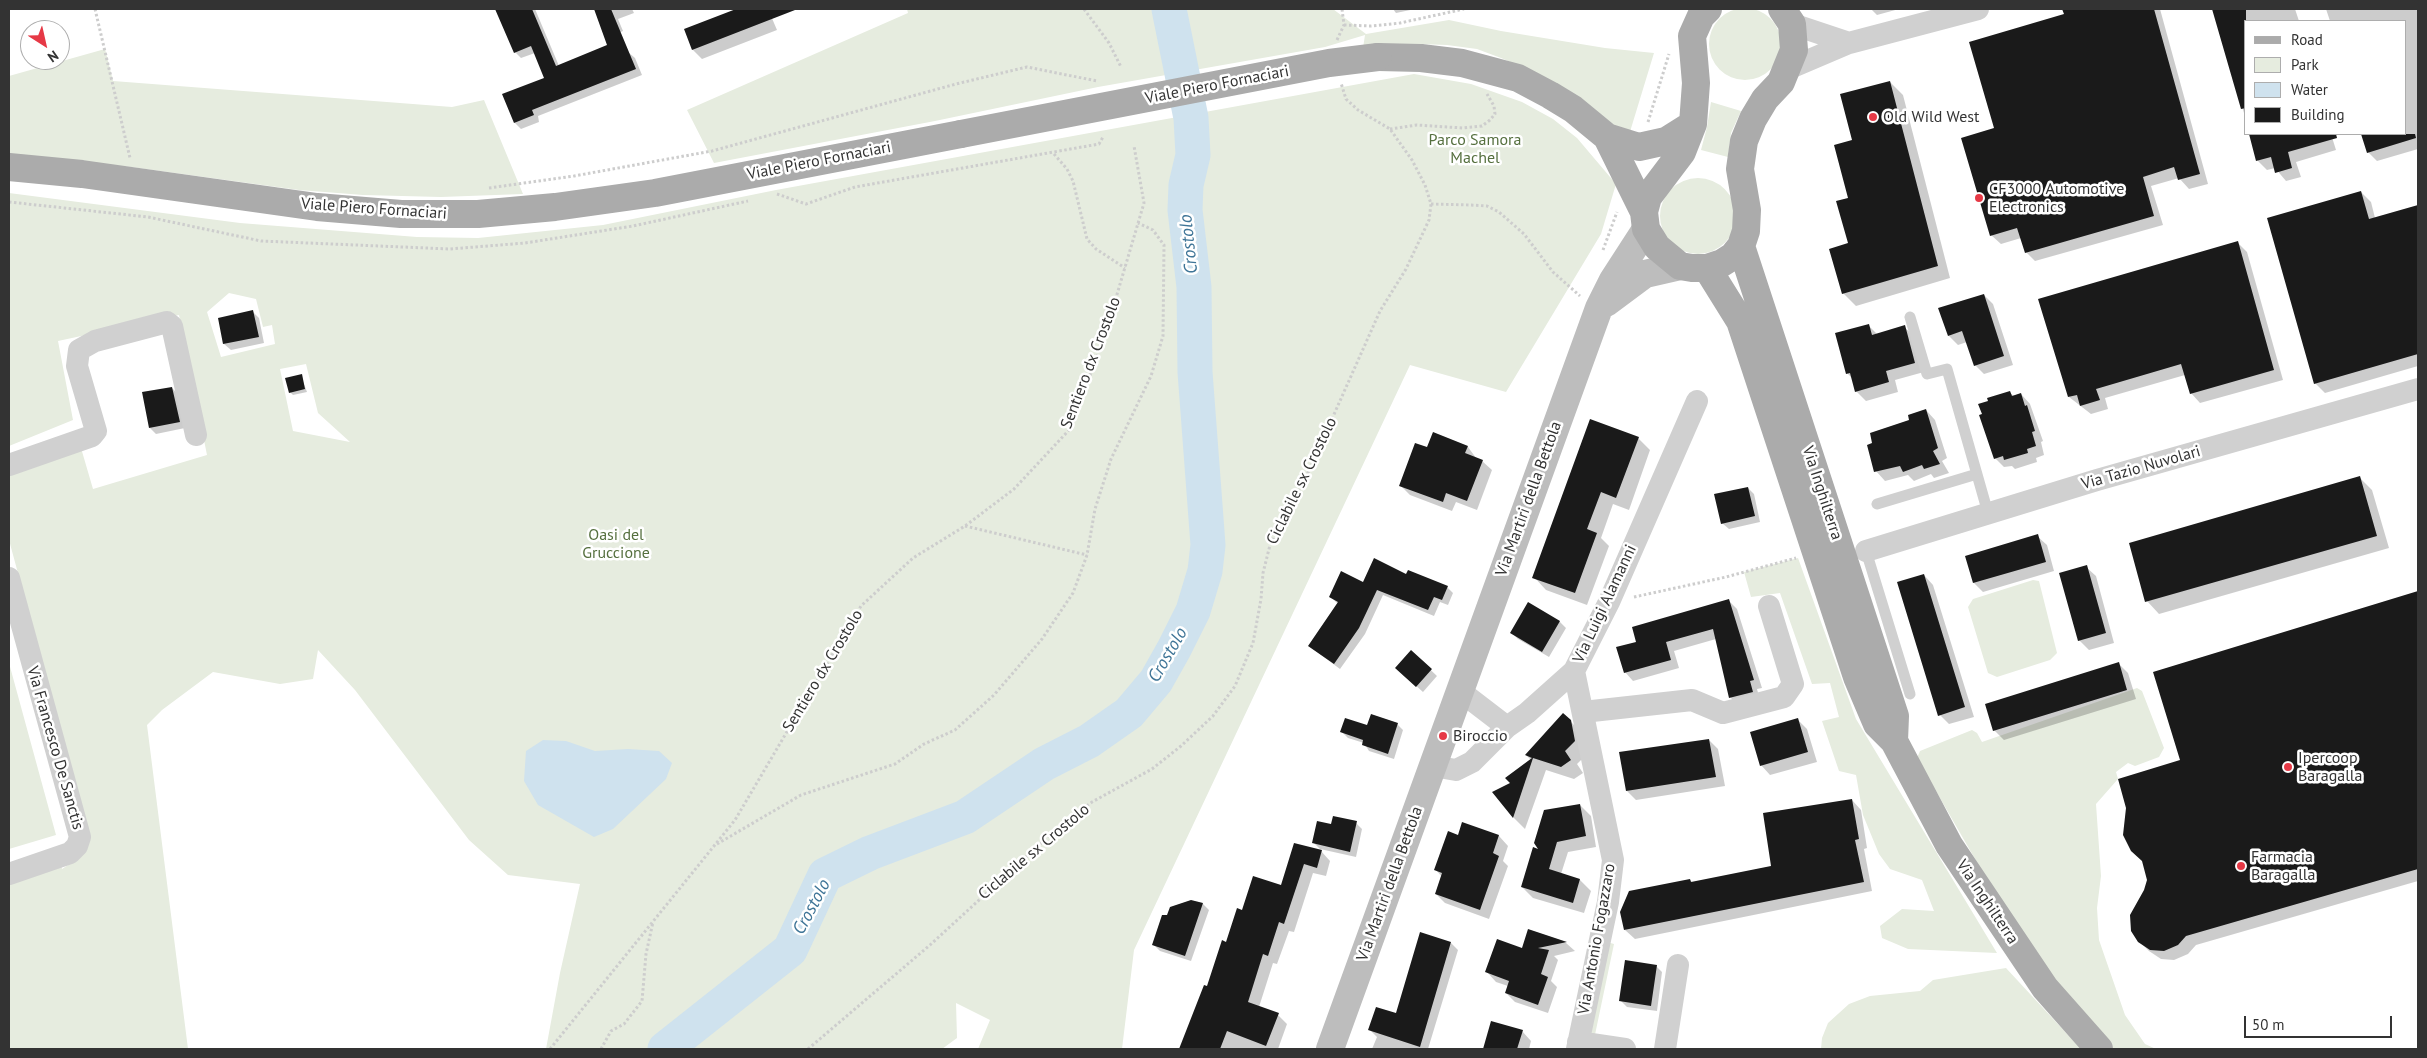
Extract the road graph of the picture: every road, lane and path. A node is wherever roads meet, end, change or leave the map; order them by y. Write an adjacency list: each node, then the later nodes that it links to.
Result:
1 (95, 9): 23 (path)
2 (1084, 9): 11 (path)
3 (1342, 9): 8 (path)
4 (1464, 9): 8 (path)
5 (1708, 9): 16 (main road, Via Martiri della Bettola)
6 (1978, 9): 10 (street)
7 (1787, 16): 10 (street); 12 (main road)
8 (1344, 24): 9 (path)
9 (1336, 43)
10 (1849, 43): 12 (street)
11 (1121, 68)
12 (1788, 69): 31 (main road)
13 (1340, 77): 17 (path)
14 (1097, 81): 26 (path)
15 (1484, 92): 17 (path)
16 (1693, 124): 19 (main road, Viale Piero Fornaciari); 29 (main road, Via Martiri della Bettola)
17 (1390, 129): 28 (path)
18 (1103, 137): 21 (path)
19 (1607, 137): 25 (main road, Viale Piero Fornaciari, bridge); 29 (main road, Viale Piero Fornaciari)
20 (1134, 146): 30 (path, Sentiero dx Crostolo)
21 (1053, 154): 27 (path); 33 (path)
22 (120, 158): 23 (path)
23 (130, 159): 24 (path)
24 (138, 159)
25 (9, 167)
26 (481, 188)
27 (777, 194)
28 (1431, 204): 35 (path); 65 (path, Ciclabile sx Crostolo)
29 (1645, 220): 32 (main road); 35 (main road, Via Martiri della Bettola)
30 (1138, 223): 33 (path, Sentiero dx Crostolo); 46 (path)
31 (1740, 246): 34 (main road); 56 (main road, Via Inghilterra)
32 (1680, 266): 34 (main road); 35 (main road)
33 (1125, 268): 44 (path, Sentiero dx Crostolo)
34 (1707, 268): 56 (main road, Via Inghilterra)
35 (1591, 304): 52 (main road, Via Martiri della Bettola)
36 (1910, 317): 41 (lane)
37 (2418, 389): 43 (street, Via Tazio Nuvolari)
38 (1697, 401): 49 (street, Via Luigi Alamanni)
39 (196, 435): 40 (street)
40 (9, 465)
41 (1977, 474): 42 (lane); 43 (lane)
42 (1877, 504)
43 (1988, 513): 45 (street, Via Tazio Nuvolari)
44 (964, 526): 46 (path); 58 (path, Sentiero dx Crostolo)
45 (1866, 551): 53 (lane)
46 (1087, 555): 58 (path)
47 (1798, 558): 49 (path)
48 (9, 578): 59 (street, Via Francesco De Sanctis)
49 (1609, 602): 51 (street, Via Luigi Alamanni)
50 (1769, 606): 54 (street)
51 (1574, 671): 54 (street, Via Antonio Fogazzaro); 55 (street, Via Luigi Alamanni)
52 (1460, 691): 55 (street); 57 (main road, Via Martiri della Bettola)
53 (1910, 694)
54 (1583, 712): 62 (street, Via Antonio Fogazzaro)
55 (1508, 727): 57 (street, Via Luigi Alamanni)
56 (1894, 741): 69 (main road, Via Inghilterra)
57 (1432, 766): 66 (main road, Via Martiri della Bettola)
58 (715, 845): 60 (path, Sentiero dx Crostolo)
59 (9, 874)
60 (653, 922): 63 (path, Sentiero dx Crostolo); 64 (path)
61 (1678, 965): 68 (street)
62 (1578, 1046): 67 (street)
63 (550, 1049)
64 (601, 1049)
65 (808, 1049)
66 (1330, 1049)
67 (1626, 1049)
68 (1665, 1049)
69 (2099, 1049)

